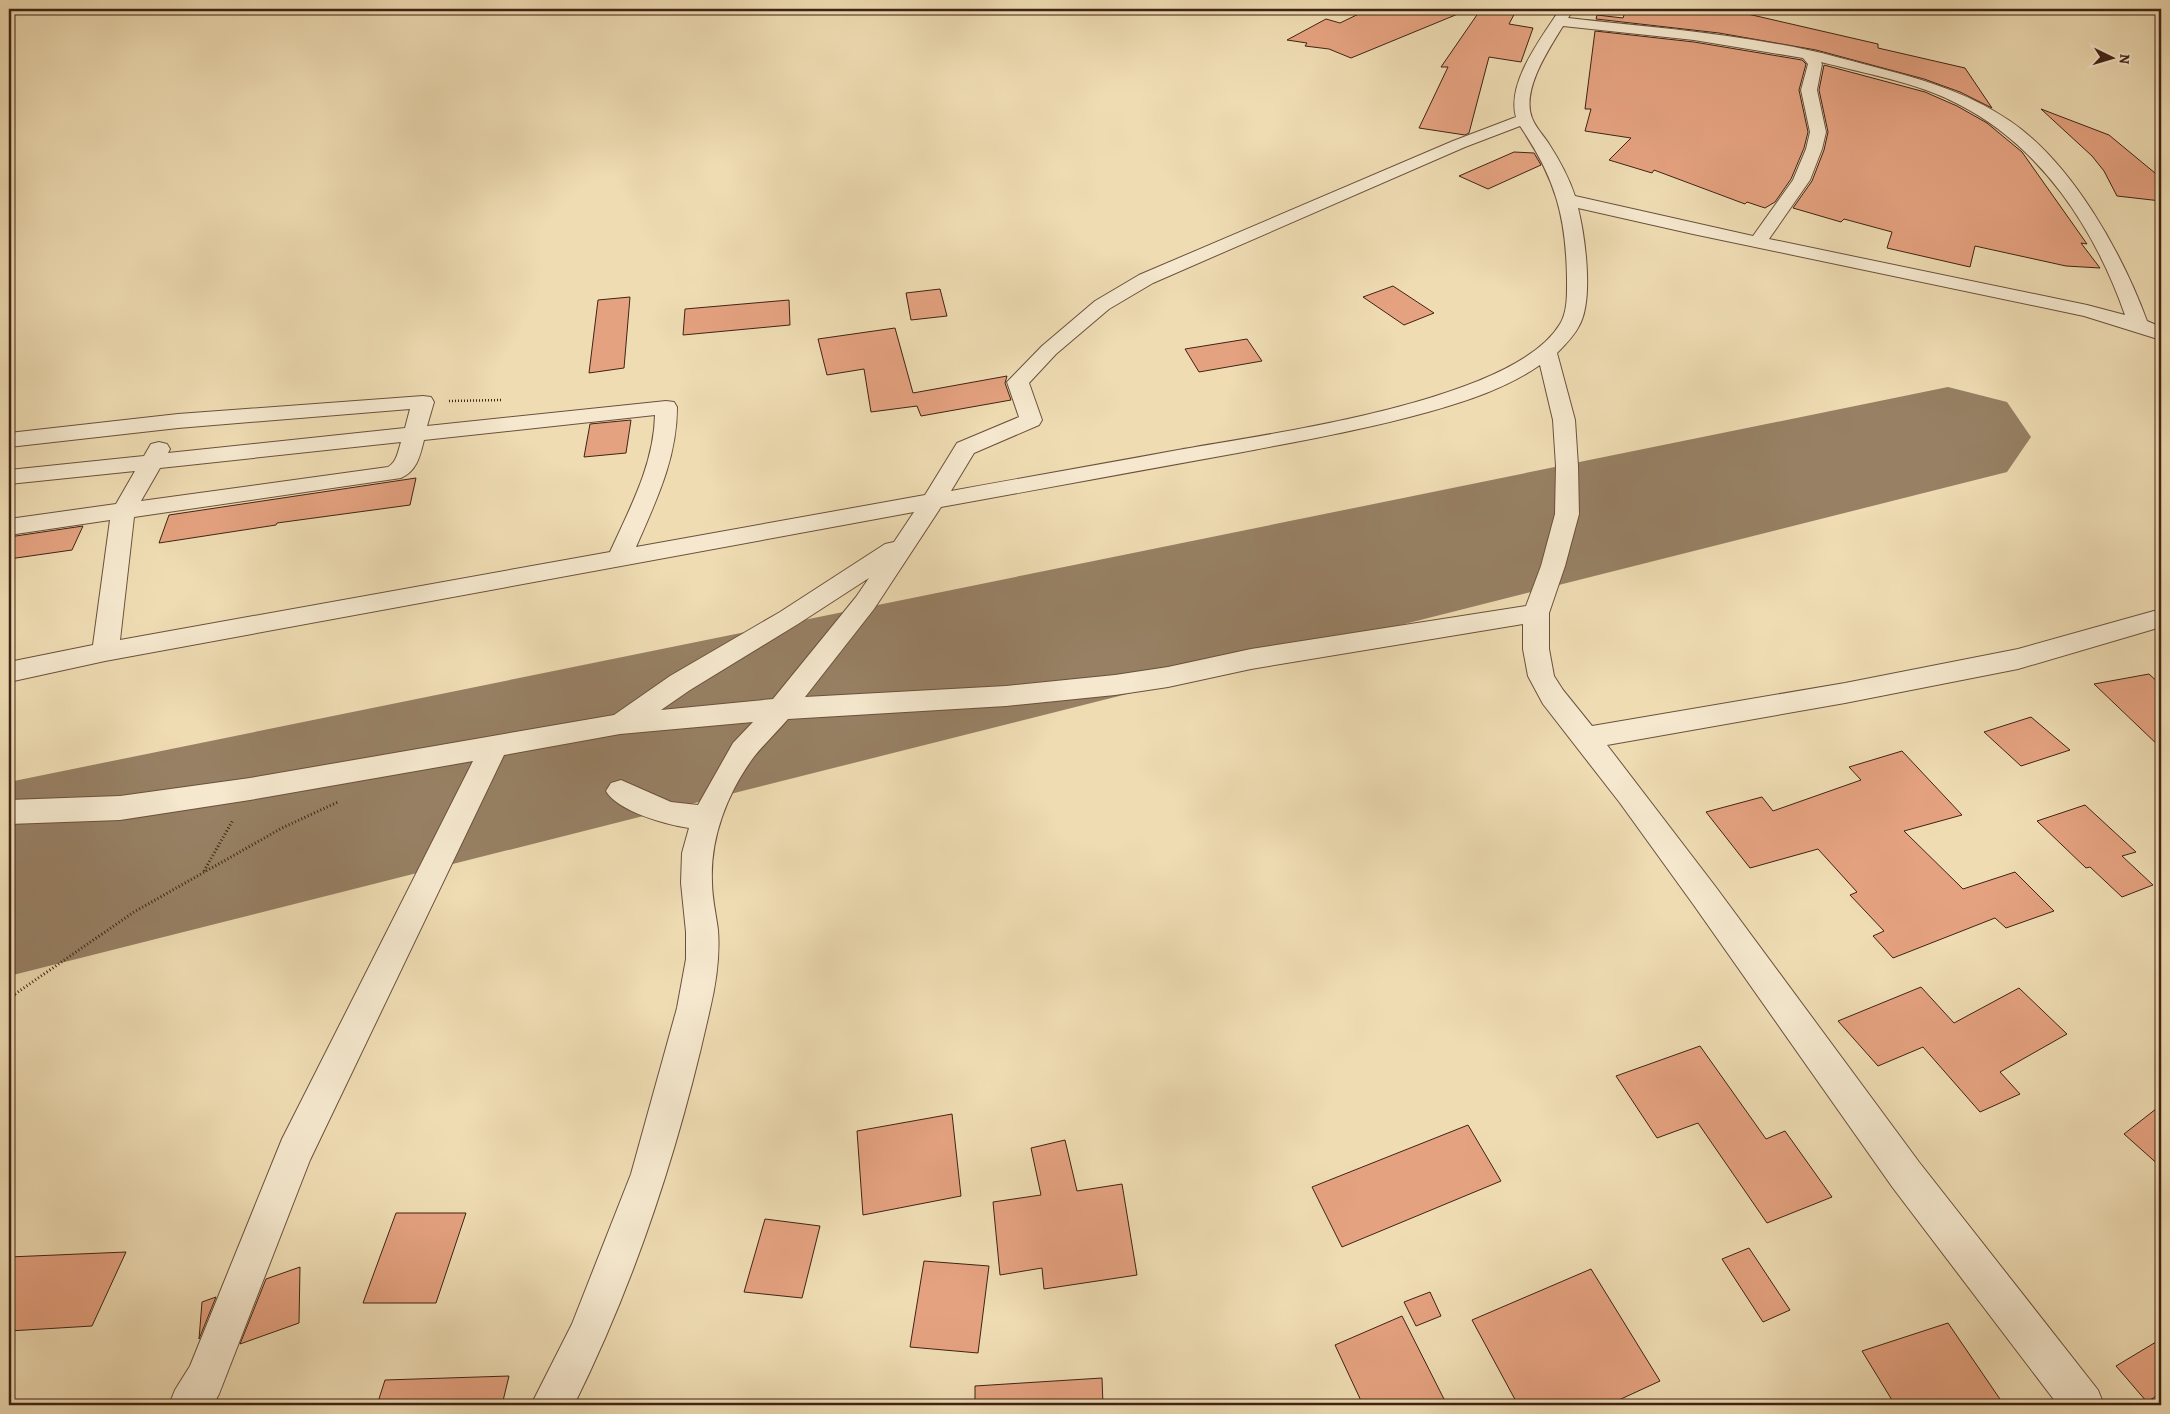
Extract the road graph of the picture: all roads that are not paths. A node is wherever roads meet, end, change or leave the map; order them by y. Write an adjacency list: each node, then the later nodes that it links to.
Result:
1 (1563, 15): 2 (street); 3 (street)
2 (1808, 54): 5 (street); 6 (street)
3 (1524, 119): 4 (street); 14 (street)
4 (1568, 200): 5 (street); 8 (street)
5 (1758, 242): 6 (street)
6 (2138, 325): 7 (street)
7 (2161, 334)
8 (1547, 354): 14 (street); 19 (street)
9 (178, 421): 10 (street); 11 (street); 12 (street)
10 (413, 435): 12 (street); 15 (street); 18 (street)
11 (9, 440)
12 (151, 461): 13 (street); 15 (street)
13 (9, 477)
14 (934, 502): 17 (street); 18 (street)
15 (124, 512): 16 (street); 21 (street)
16 (9, 527)
17 (904, 544): 23 (street); 24 (street)
18 (618, 559): 21 (street)
19 (1536, 613): 23 (street); 25 (street)
20 (2161, 618): 25 (street)
21 (105, 652): 22 (street)
22 (9, 672)
23 (781, 709): 24 (street); 29 (street)
24 (620, 724): 26 (street)
25 (1585, 738): 32 (street)
26 (495, 745): 28 (street); 30 (street)
27 (621, 791): 29 (street)
28 (9, 812)
29 (706, 818): 31 (street)
30 (190, 1405)
31 (552, 1405)
32 (2083, 1405)

